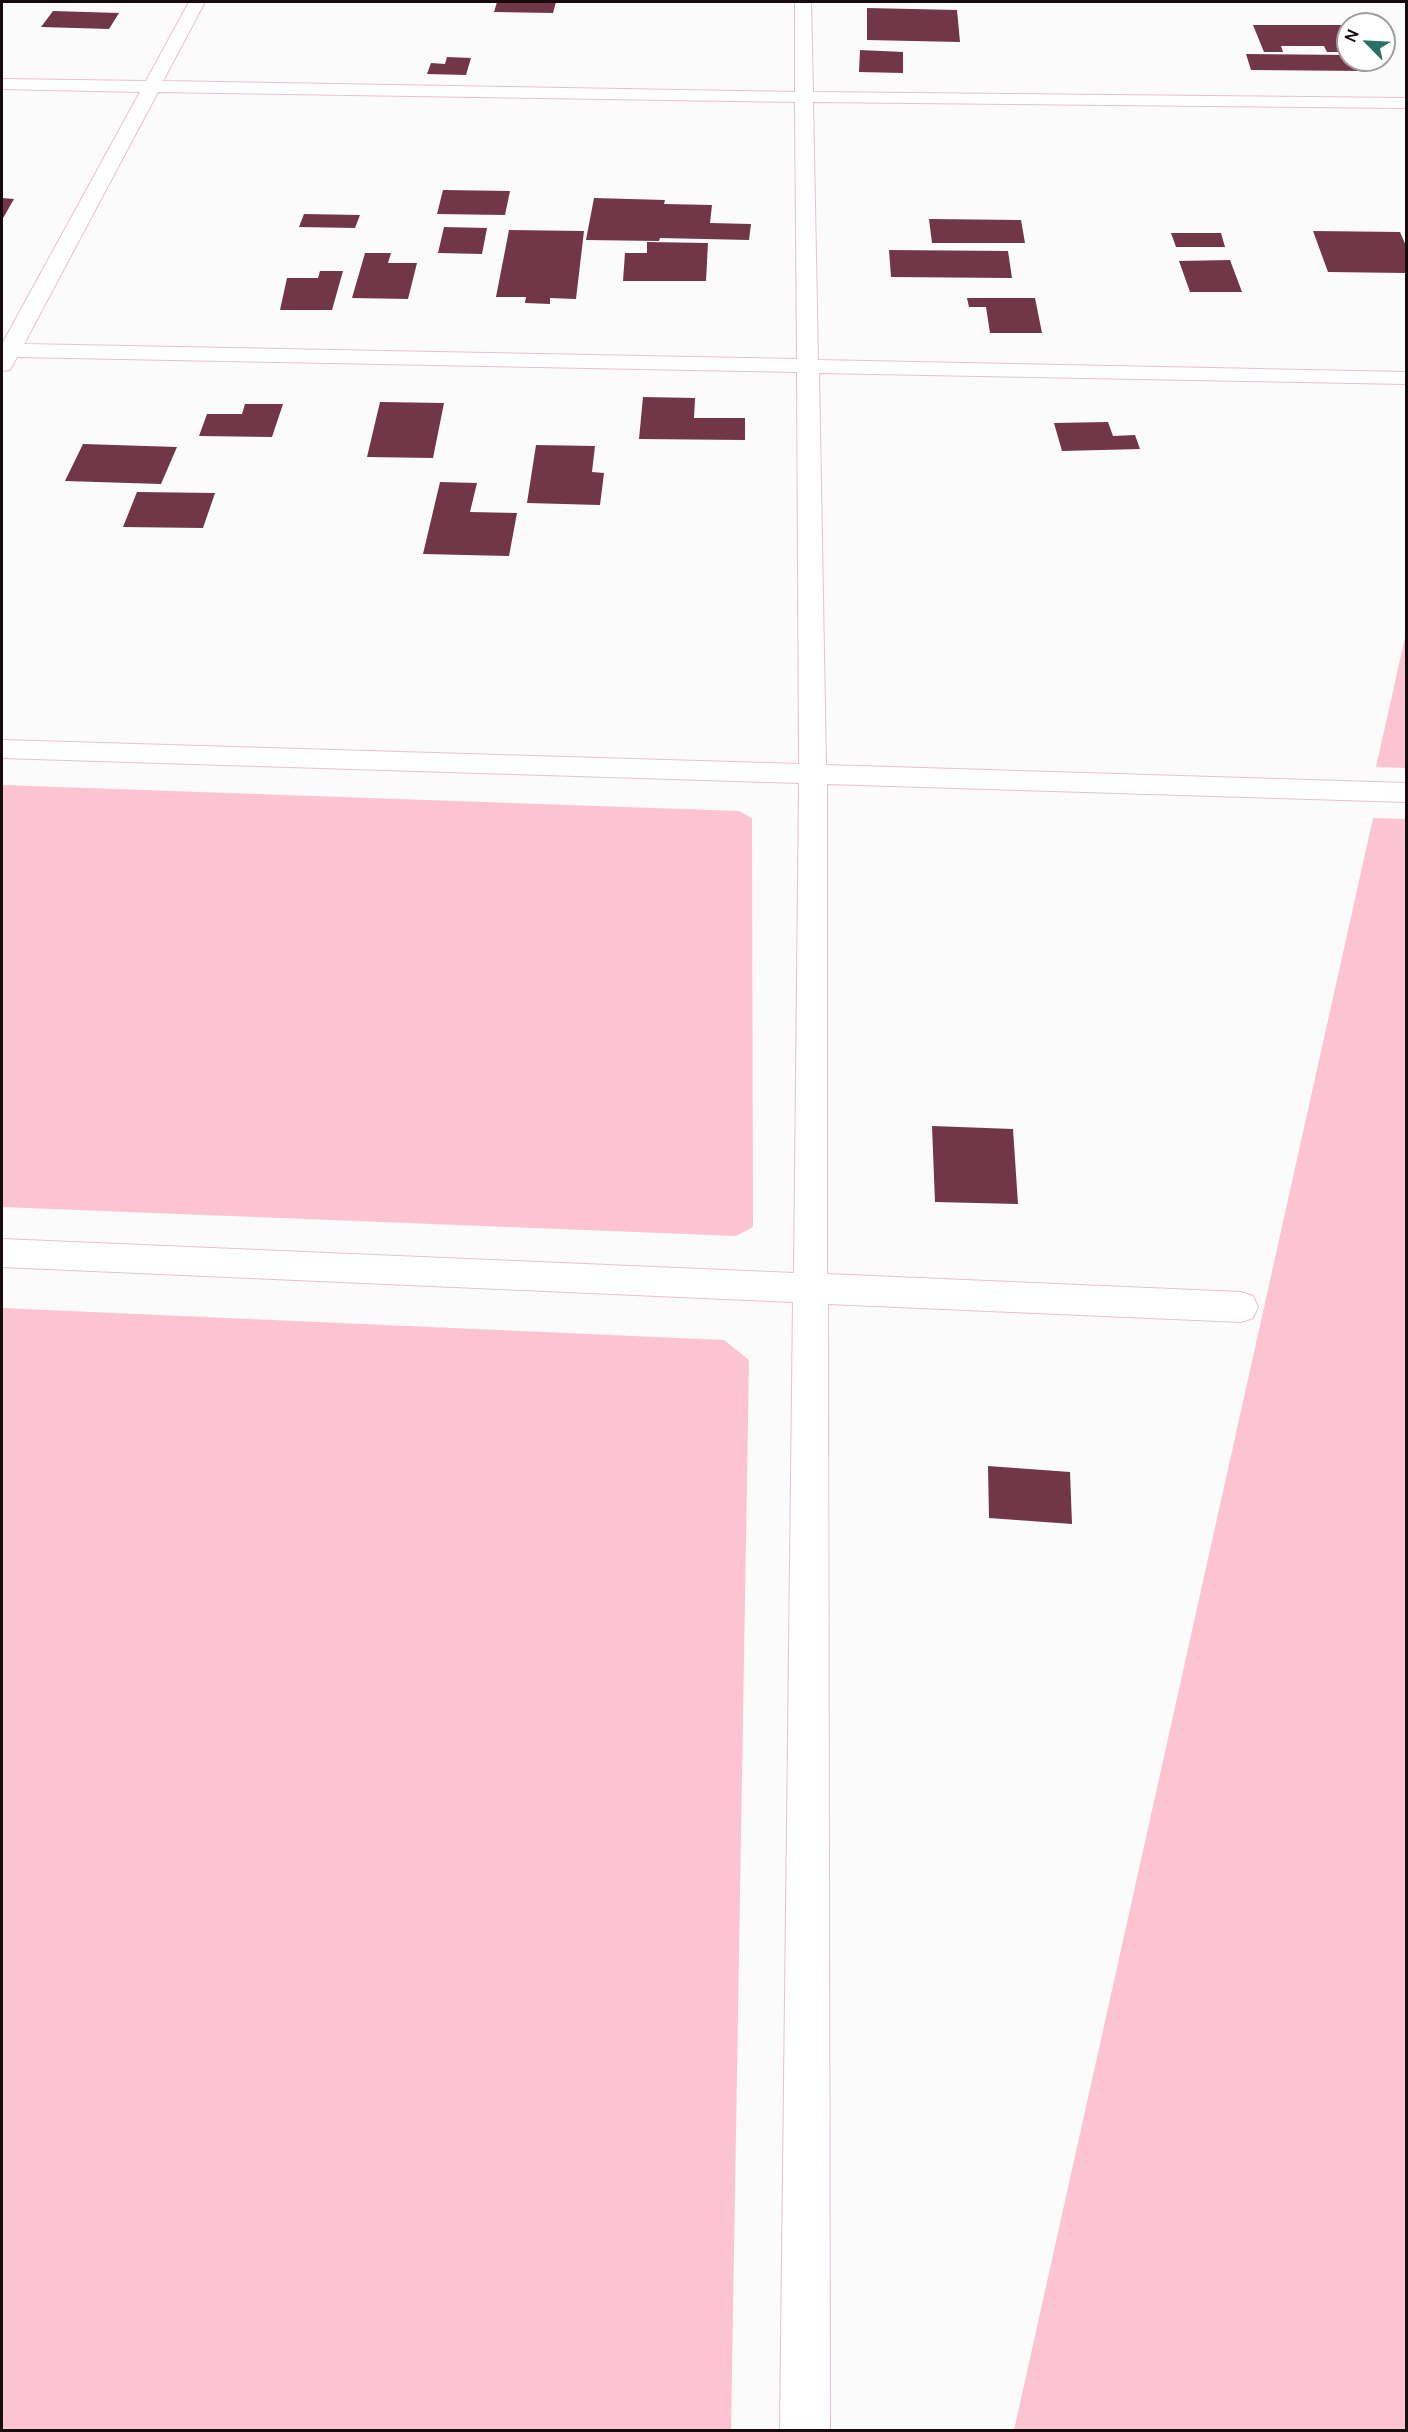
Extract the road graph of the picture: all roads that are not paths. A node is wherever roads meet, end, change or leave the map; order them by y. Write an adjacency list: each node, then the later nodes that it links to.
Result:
1 (197, 2): 4 (street)
2 (803, 2): 5 (street)
3 (2, 84): 4 (street)
4 (152, 86): 5 (street); 7 (street)
5 (804, 98): 6 (street); 8 (street)
6 (1407, 103)
7 (4, 355): 8 (street)
8 (808, 366): 9 (street); 11 (street)
9 (1407, 378)
10 (2, 749): 11 (street)
11 (813, 774): 12 (street); 14 (street)
12 (1407, 792)
13 (2, 1253): 14 (street)
14 (809, 1288): 15 (street); 16 (street)
15 (1241, 1307)
16 (805, 2430)

